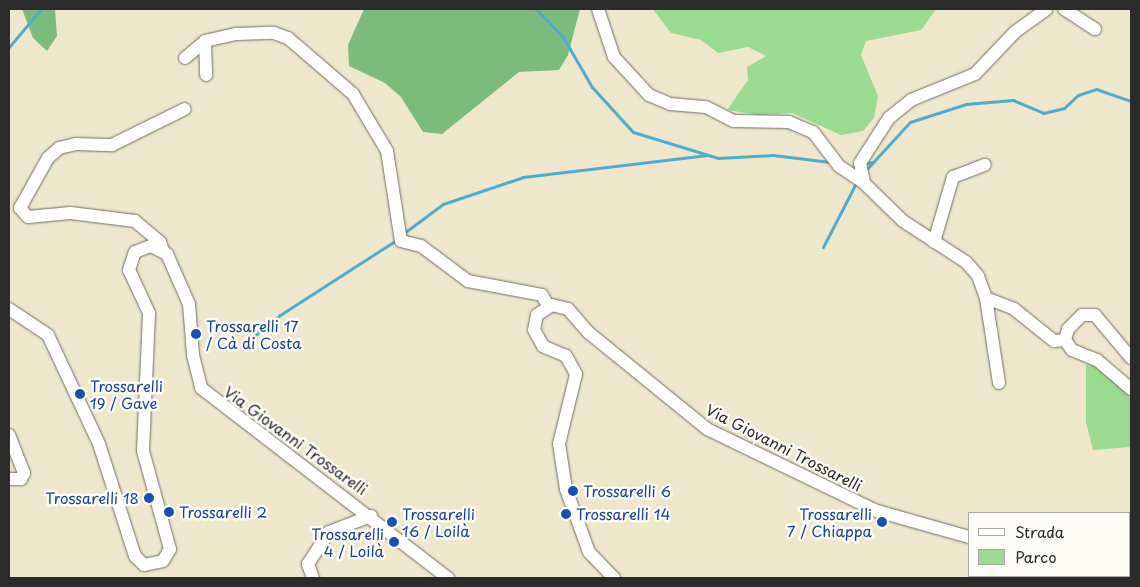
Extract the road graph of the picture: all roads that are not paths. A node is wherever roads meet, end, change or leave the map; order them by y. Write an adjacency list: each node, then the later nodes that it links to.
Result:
1 (598, 9): 10 (street)
2 (1047, 9): 10 (street)
3 (1064, 9): 4 (street)
4 (1095, 29)
5 (205, 41): 6 (street); 7 (street); 14 (street)
6 (185, 58)
7 (206, 75)
8 (185, 109): 12 (street, Via Giovanni Trossarelli)
9 (985, 165): 11 (street)
10 (864, 183): 11 (street)
11 (934, 242): 13 (street)
12 (163, 250): 15 (street); 22 (street, Via Giovanni Trossarelli)
13 (986, 298): 16 (street); 18 (street)
14 (548, 306): 23 (street, Via Giovanni Trossarelli); 26 (street)
15 (9, 309)
16 (1065, 340): 17 (street); 19 (street)
17 (1131, 358)
18 (999, 383)
19 (1131, 389)
20 (9, 436): 21 (street)
21 (15, 479)
22 (371, 516): 24 (street); 25 (street, Via Giovanni Trossarelli)
23 (968, 537)
24 (313, 578)
25 (448, 578)
26 (614, 578)

